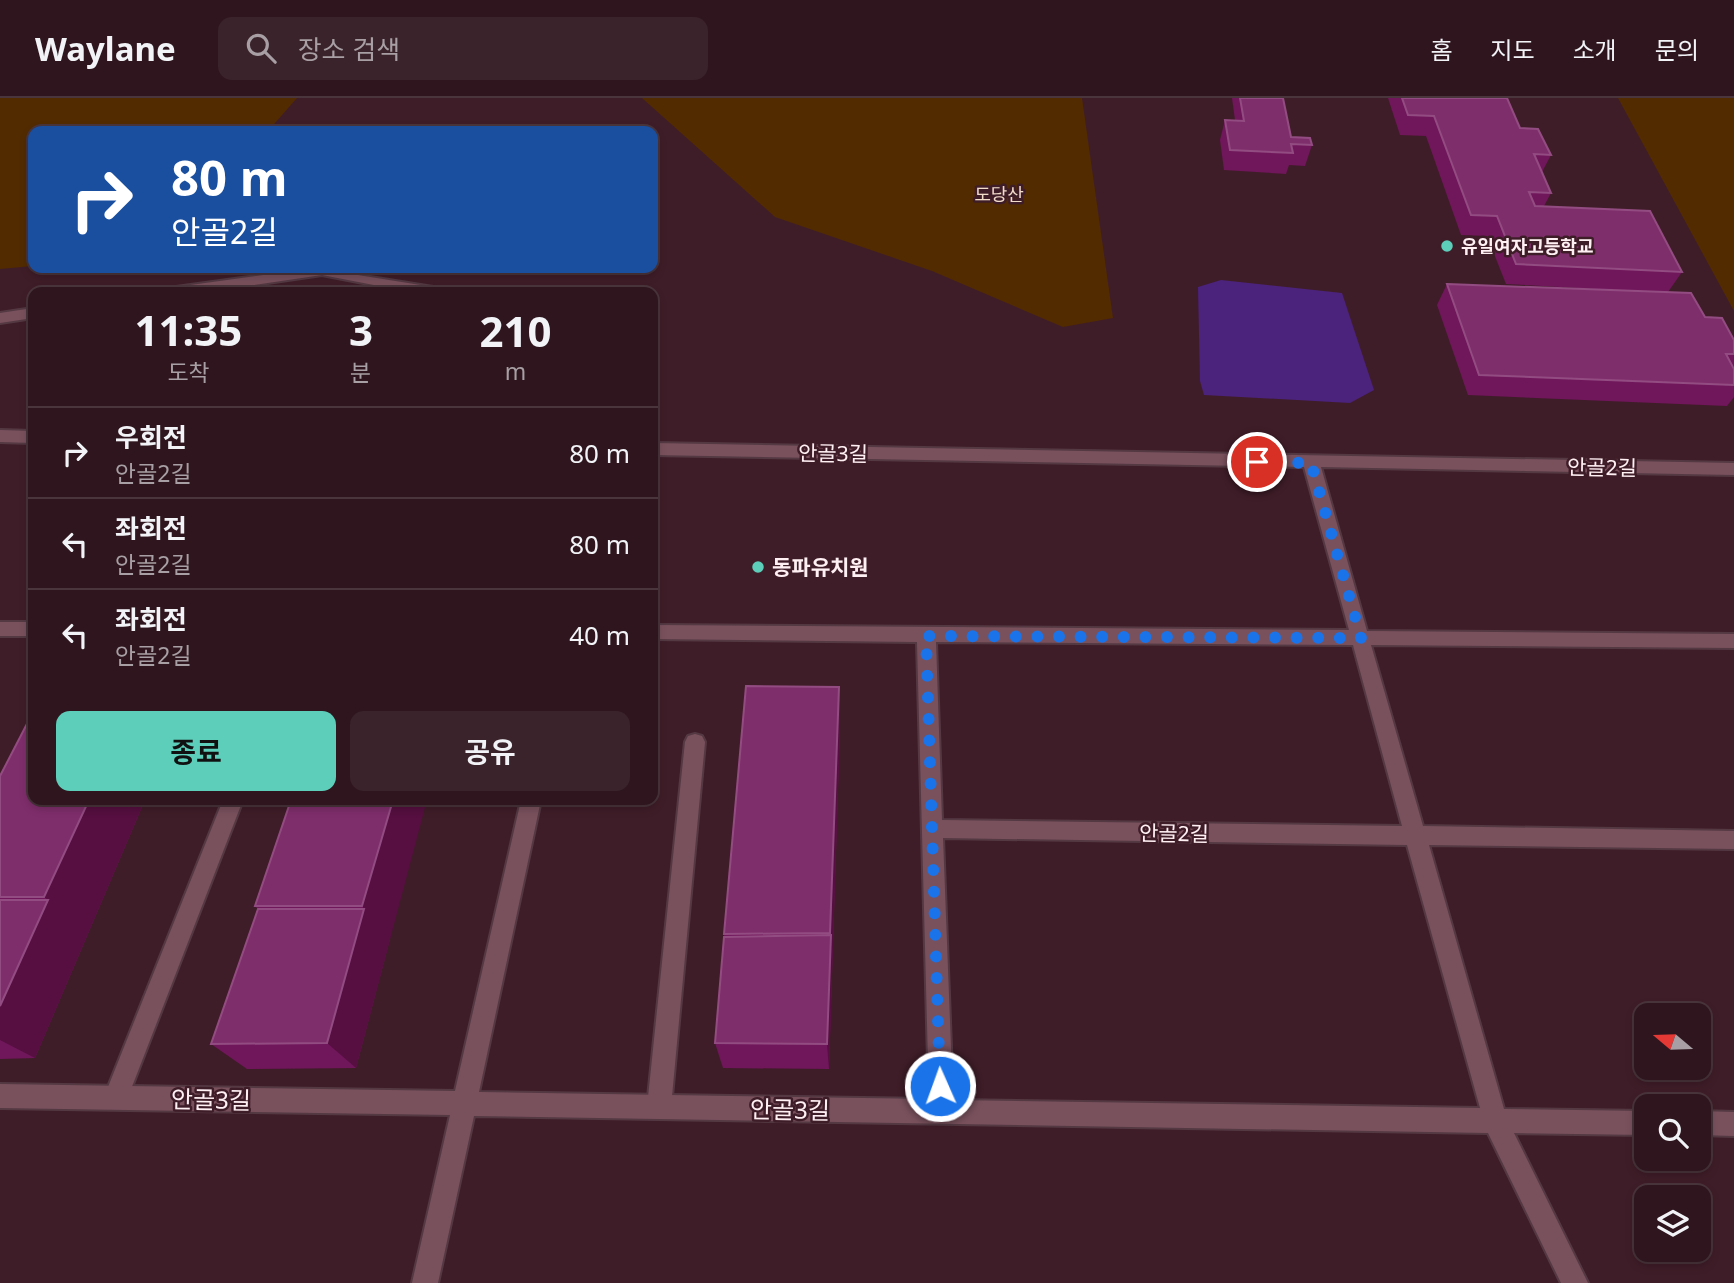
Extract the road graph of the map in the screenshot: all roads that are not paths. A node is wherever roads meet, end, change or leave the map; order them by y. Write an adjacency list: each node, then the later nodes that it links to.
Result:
1 (308, 273): 3 (street)
2 (333, 273): 4 (street)
3 (211, 287)
4 (407, 287)
5 (28, 314): 6 (street)
6 (0, 318)
7 (0, 436): 8 (street)
8 (28, 437)
9 (658, 449): 10 (street, 안골3길)
10 (1014, 457): 11 (street, 안골2길)
11 (1311, 463): 12 (street, 안골2길); 17 (street)
12 (1734, 469)
13 (0, 629): 14 (street)
14 (28, 629)
15 (658, 632): 16 (street)
16 (926, 636): 17 (street); 22 (street)
17 (1361, 638): 18 (street); 23 (street)
18 (1734, 641)
19 (695, 742): 28 (street)
20 (231, 805): 26 (street)
21 (530, 805): 27 (street)
22 (932, 830): 23 (street, 안골2길); 29 (street)
23 (1416, 836): 24 (street, 안골2길); 30 (street)
24 (1734, 840)
25 (0, 1096): 26 (street, 안골3길)
26 (116, 1097): 27 (street, 안골3길)
27 (464, 1104): 28 (street, 안골3길); 34 (street)
28 (659, 1107): 29 (street, 안골3길)
29 (941, 1112): 30 (street, 안골3길)
30 (1495, 1120): 31 (street); 35 (street)
31 (1634, 1123)
32 (1711, 1124): 33 (street)
33 (1734, 1124)
34 (425, 1283)
35 (1575, 1283)

